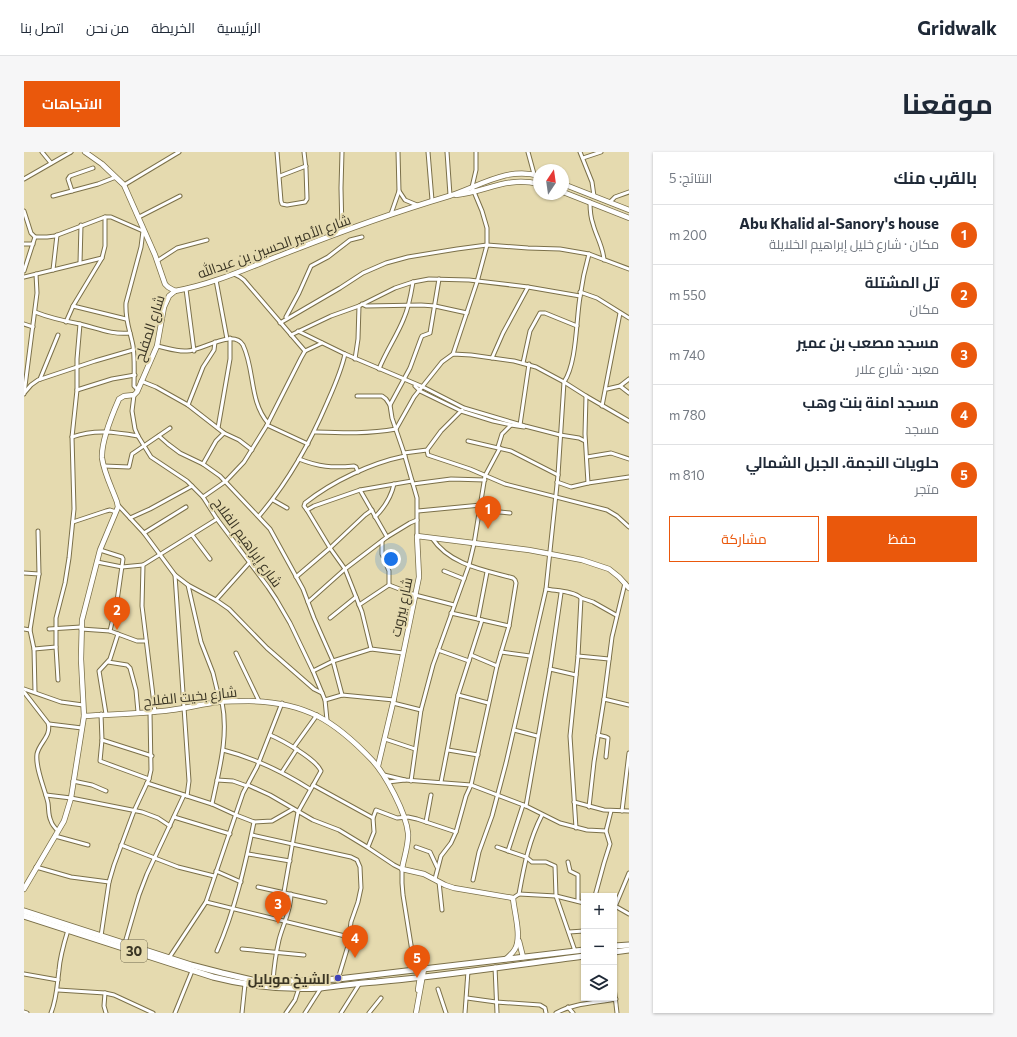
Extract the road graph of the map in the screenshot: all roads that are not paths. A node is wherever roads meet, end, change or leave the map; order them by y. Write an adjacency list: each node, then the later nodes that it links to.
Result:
1 (42, 152): 17 (street)
2 (71, 152): 17 (street)
3 (85, 152): 23 (street)
4 (179, 152): 15 (street)
5 (277, 152): 22 (street)
6 (304, 152): 19 (street)
7 (342, 152): 49 (street)
8 (398, 152): 30 (street)
9 (428, 152): 37 (street)
10 (447, 152): 33 (street)
11 (476, 152): 28 (street)
12 (528, 152): 18 (street)
13 (580, 152): 16 (street)
14 (601, 152): 16 (street)
15 (173, 153): 26 (street)
16 (583, 158): 36 (street)
17 (51, 163): 24 (street)
18 (533, 165)
19 (306, 166): 22 (street); 22 (street)
20 (93, 168): 29 (street)
21 (533, 175): 28 (street, شارع الأمير الحسين بن عبدالله)
22 (280, 176)
23 (116, 177): 26 (street); 29 (street)
24 (24, 179)
25 (533, 183): 28 (street, شارع الأمير الحسين بن عبدالله)
26 (124, 185): 45 (street)
27 (569, 186): 36 (street)
28 (472, 190): 33 (street, شارع الأمير الحسين بن عبدالله); 56 (street)
29 (72, 191): 34 (street)
30 (399, 191): 40 (street); 43 (street)
31 (629, 192): 39 (street)
32 (569, 194): 38 (street)
33 (450, 195): 37 (street, شارع الأمير الحسين بن عبدالله)
34 (53, 196)
35 (180, 196): 45 (street)
36 (594, 196): 39 (street)
37 (432, 200): 40 (street, شارع الأمير الحسين بن عبدالله)
38 (590, 202): 46 (street); 59 (street)
39 (610, 202): 41 (street)
40 (417, 206): 43 (street, شارع الأمير الحسين بن عبدالله)
41 (629, 210)
42 (24, 211): 51 (street)
43 (391, 214): 49 (street, شارع الأمير الحسين بن عبدالله)
44 (104, 217): 47 (street); 48 (street); 58 (street)
45 (139, 217): 48 (street)
46 (629, 218)
47 (81, 225): 50 (street); 61 (street)
48 (144, 231): 60 (street); 85 (street)
49 (342, 232): 66 (street, شارع الأمير الحسين بن عبدالله)
50 (57, 235): 51 (street); 63 (street)
51 (35, 237): 55 (street)
52 (362, 237): 86 (street)
53 (207, 240): 60 (street)
54 (24, 244): 55 (street)
55 (33, 244): 64 (street)
56 (487, 245): 57 (street); 71 (street); 86 (street)
57 (589, 254): 59 (street); 75 (street)
58 (102, 258): 61 (street); 78 (street)
59 (604, 260): 62 (street)
60 (157, 261): 74 (street)
61 (80, 263): 63 (street)
62 (629, 269)
63 (53, 270): 65 (street)
64 (24, 271)
65 (36, 274): 67 (street); 81 (street)
66 (234, 274): 69 (street, شارع الأمير الحسين بن عبدالله); 88 (street)
67 (24, 277)
68 (439, 279): 70 (street); 71 (street); 80 (street)
69 (216, 280): 73 (street, شارع الأمير الحسين بن عبدالله); 97 (street)
70 (413, 282): 76 (street); 77 (street)
71 (477, 282): 72 (street); 82 (street)
72 (528, 286): 75 (street); 106 (street)
73 (186, 289): 74 (street, شارع الأمير الحسين بن عبدالله); 102 (street)
74 (175, 291): 100 (street, شارع المفلح)
75 (580, 294): 83 (street); 91 (street)
76 (362, 304): 77 (street); 79 (street)
77 (409, 304): 80 (street); 111 (street)
78 (73, 306): 85 (street); 87 (street)
79 (359, 306): 93 (street); 107 (street)
80 (435, 306): 82 (street); 115 (street)
81 (34, 312): 87 (street); 92 (street)
82 (466, 313): 105 (street)
83 (620, 313): 84 (street); 121 (street)
84 (629, 318)
85 (126, 319): 94 (street)
86 (286, 319): 88 (street)
87 (66, 322): 90 (street)
88 (280, 323): 95 (street)
89 (24, 324): 92 (street)
90 (80, 324): 94 (street); 110 (street)
91 (577, 326): 108 (street); 117 (street)
92 (33, 327): 126 (street)
93 (298, 331): 95 (street); 99 (street)
94 (130, 333): 101 (street)
95 (291, 335): 103 (street)
96 (58, 336): 113 (street)
97 (228, 339): 98 (street); 135 (street); 139 (street)
98 (215, 342): 102 (street); 130 (street)
99 (322, 343): 103 (street); 104 (street)
100 (157, 346): 102 (street); 116 (street, شارع المفلح)
101 (133, 350): 110 (street); 112 (street)
102 (194, 351)
103 (305, 351): 135 (street)
104 (345, 354): 107 (street); 142 (street)
105 (453, 354): 106 (street); 120 (street)
106 (492, 358): 108 (street)
107 (355, 359): 111 (street)
108 (523, 363): 109 (street)
109 (529, 364): 117 (street); 137 (street)
110 (76, 366): 113 (street); 122 (street)
111 (379, 369): 115 (street)
112 (135, 375): 122 (street); 123 (street)
113 (40, 379): 126 (street)
114 (629, 379): 119 (street)
115 (404, 380): 118 (street); 131 (street)
116 (142, 381): 123 (street, شارع المفلح); 130 (street)
117 (564, 382): 129 (street); 145 (street)
118 (414, 384): 120 (street); 124 (street)
119 (620, 386): 121 (street); 125 (street)
120 (423, 387): 124 (street); 133 (street)
121 (606, 389): 132 (street)
122 (77, 390): 146 (street)
123 (138, 390): 127 (street, شارع المفلح)
124 (420, 391): 133 (street); 140 (street)
125 (629, 393)
126 (24, 394)
127 (134, 396): 141 (street); 147 (street, شارع إبراهيم الفلاح)
128 (357, 396): 131 (street)
129 (586, 396): 132 (street); 144 (street)
130 (188, 405): 139 (street)
131 (390, 405): 140 (street, شارع بيروت)
132 (602, 406): 134 (street)
133 (463, 410): 136 (street); 137 (street); 156 (street)
134 (629, 421)
135 (268, 424): 152 (street); 155 (street)
136 (511, 425): 137 (street); 154 (street)
137 (520, 425): 145 (street)
138 (170, 428): 148 (street)
139 (218, 428): 143 (street)
140 (396, 429): 142 (street); 157 (street, شارع بيروت)
141 (107, 431): 146 (street); 147 (street); 162 (street)
142 (315, 432): 152 (street)
143 (224, 433): 155 (street); 161 (street)
144 (584, 434): 149 (street); 151 (street)
145 (560, 435): 149 (street); 164 (street)
146 (72, 436): 192 (street)
147 (138, 436): 153 (street, شارع إبراهيم الفلاح)
148 (160, 436): 153 (street); 161 (street)
149 (579, 438): 151 (street)
150 (468, 441): 154 (street)
151 (585, 441): 158 (street)
152 (308, 444): 159 (street)
153 (143, 445): 162 (street); 172 (street, شارع إبراهيم الفلاح)
154 (499, 448): 164 (street); 166 (street)
155 (252, 450): 167 (street)
156 (427, 450): 157 (street); 166 (street)
157 (405, 455): 163 (street); 168 (street, شارع بيروت)
158 (587, 457): 160 (street); 170 (street)
159 (299, 459): 163 (street); 176 (street)
160 (629, 459)
161 (203, 464): 167 (street)
162 (104, 466): 177 (street)
163 (358, 472): 181 (street)
164 (558, 475): 169 (street)
165 (629, 477): 170 (street)
166 (485, 478): 168 (street); 174 (street); 178 (street)
167 (226, 481): 175 (street); 187 (street)
168 (413, 482): 171 (street); 184 (street, شارع بيروت)
169 (557, 482): 170 (street); 174 (street)
170 (588, 483)
171 (394, 484): 173 (street); 188 (street)
172 (192, 486): 175 (street, شارع إبراهيم الفلاح); 189 (street)
173 (360, 490): 181 (street); 182 (street)
174 (555, 497): 193 (street); 204 (street)
175 (203, 498): 190 (street, شارع إبراهيم الفلاح)
176 (272, 500): 180 (street); 187 (street)
177 (118, 505): 185 (street); 189 (street)
178 (481, 505): 183 (street); 184 (street)
179 (186, 507): 195 (street)
180 (287, 508)
181 (307, 510): 202 (street)
182 (372, 510): 188 (street); 202 (street)
183 (480, 510): 186 (street); 201 (street)
184 (418, 511): 191 (street, شارع بيروت)
185 (116, 512): 192 (street); 203 (street)
186 (510, 513)
187 (259, 516): 218 (street)
188 (375, 517): 198 (street)
189 (130, 518): 195 (street)
190 (217, 519): 196 (street); 208 (street, شارع إبراهيم الفلاح)
191 (418, 520): 197 (street, شارع بيروت); 198 (street)
192 (73, 522): 242 (street)
193 (629, 528)
194 (38, 531): 216 (street)
195 (144, 533): 205 (street)
196 (192, 535): 205 (street); 206 (street)
197 (417, 536): 199 (street); 226 (street, شارع بيروت)
198 (387, 537): 200 (street)
199 (432, 538): 201 (street); 210 (street)
200 (382, 541): 212 (street); 222 (street)
201 (474, 544): 204 (street); 210 (street)
202 (330, 548): 212 (street); 218 (street)
203 (100, 550): 207 (street); 211 (street)
204 (550, 554): 220 (street); 224 (street)
205 (160, 555): 209 (street); 217 (street)
206 (210, 559)
207 (97, 562): 211 (street); 239 (street)
208 (250, 562): 229 (street); 263 (street, شارع إبراهيم الفلاح)
209 (143, 565): 211 (street); 246 (street)
210 (469, 565): 214 (street); 219 (street)
211 (122, 567): 244 (street)
212 (345, 569): 227 (street); 230 (street)
213 (444, 571): 219 (street)
214 (487, 572): 236 (street); 238 (street)
215 (24, 573): 216 (street)
216 (39, 574): 243 (street)
217 (175, 575): 221 (street); 280 (street)
218 (296, 577): 230 (street)
219 (464, 579): 232 (street)
220 (625, 583): 223 (street); 234 (street)
221 (188, 585): 229 (street); 274 (street)
222 (389, 585): 226 (street); 231 (street)
223 (629, 588)
224 (546, 589): 225 (street); 255 (street)
225 (561, 592): 228 (street); 262 (street)
226 (416, 595): 232 (street); 253 (street, شارع بيروت)
227 (356, 597): 231 (street); 235 (street)
228 (581, 598): 234 (street); 256 (street)
229 (216, 600): 268 (street)
230 (308, 602): 258 (street)
231 (359, 605): 249 (street)
232 (454, 605): 233 (street)
233 (451, 613): 236 (street); 250 (street)
234 (616, 615): 257 (street)
235 (330, 618)
236 (478, 619): 237 (street)
237 (482, 620): 238 (street); 254 (street)
238 (509, 626): 251 (street)
239 (81, 628): 242 (street); 244 (street); 278 (street)
240 (24, 629): 243 (street)
241 (49, 629): 242 (street)
242 (56, 629): 247 (street)
243 (30, 630): 248 (street)
244 (110, 631): 245 (street)
245 (118, 634): 246 (street); 260 (street)
246 (146, 641): 283 (street)
247 (56, 647): 248 (street); 265 (street)
248 (34, 649): 267 (street)
249 (371, 649): 253 (street); 258 (street)
250 (438, 650): 259 (street); 281 (street)
251 (501, 652): 255 (street); 261 (street)
252 (236, 653): 273 (street)
253 (403, 653): 275 (street, شارع بيروت)
254 (471, 655): 259 (street); 261 (street)
255 (530, 656): 290 (street)
256 (578, 656): 257 (street); 264 (street)
257 (609, 659): 271 (street)
258 (333, 661): 263 (street); 269 (street)
259 (469, 661): 270 (street)
260 (108, 662): 282 (street); 284 (street)
261 (497, 666): 277 (street)
262 (550, 669): 264 (street); 293 (street)
263 (313, 671): 268 (street, شارع إبراهيم الفلاح)
264 (576, 675): 326 (street)
265 (58, 680)
266 (24, 690): 267 (street); 288 (street)
267 (35, 692): 278 (street)
268 (322, 694): 272 (street, شارع إبراهيم الفلاح)
269 (342, 695): 272 (street); 275 (street)
270 (458, 695): 277 (street); 299 (street)
271 (604, 699): 279 (street); 292 (street)
272 (325, 700): 287 (street, شارع إبراهيم الفلاح)
273 (259, 701): 274 (street, شارع بخيت الفلاح); 276 (street, شارع بخيت الفلاح)
274 (221, 702): 280 (street, شارع بخيت الفلاح); 298 (street)
275 (393, 702): 281 (street); 294 (street, شارع بيروت)
276 (282, 703): 285 (street, شارع بخيت الفلاح); 291 (street)
277 (488, 703): 301 (street)
278 (83, 705): 286 (street)
279 (629, 705)
280 (184, 708): 283 (street, شارع بخيت الفلاح); 322 (street)
281 (421, 710): 297 (street)
282 (138, 712): 283 (street, شارع بخيت الفلاح); 284 (street, شارع بخيت الفلاح)
283 (153, 712): 302 (street)
284 (104, 714): 286 (street, شارع بخيت الفلاح); 295 (street)
285 (317, 715): 287 (street, شارع بخيت الفلاح); 296 (street)
286 (84, 716): 289 (street)
287 (327, 720): 305 (street, شارع بخيت الفلاح)
288 (49, 724): 289 (street); 321 (street)
289 (82, 728): 311 (street)
290 (514, 730): 293 (street); 324 (street)
291 (270, 735): 296 (street); 304 (street)
292 (598, 735): 303 (street); 329 (street)
293 (537, 736): 328 (street)
294 (385, 739): 297 (street); 305 (street, شارع بيروت)
295 (102, 740): 302 (street); 308 (street)
296 (296, 748): 306 (street); 317 (street)
297 (415, 748): 312 (street)
298 (223, 750): 304 (street); 309 (street)
299 (448, 750): 301 (street); 314 (street)
300 (629, 753): 333 (street)
301 (478, 755): 318 (street)
302 (152, 756): 308 (street)
303 (606, 757)
304 (259, 762): 306 (street); 316 (street)
305 (378, 766): 307 (street, شارع بخيت الفلاح)
306 (282, 772): 319 (street)
307 (384, 775): 310 (street); 313 (street, شارع بخيت الفلاح)
308 (149, 779): 315 (street)
309 (217, 780): 316 (street); 327 (street)
310 (405, 780): 312 (street); 313 (street)
311 (73, 781): 320 (street); 325 (street)
312 (410, 781): 314 (street)
313 (388, 782): 339 (street, شارع بخيت الفلاح)
314 (442, 782): 318 (street)
315 (147, 783): 322 (street); 331 (street)
316 (248, 785): 330 (street); 336 (street)
317 (313, 785): 319 (street); 340 (street)
318 (471, 785): 324 (street); 347 (street)
319 (310, 789): 335 (street)
320 (106, 791)
321 (46, 795): 325 (street); 346 (street)
322 (186, 795): 327 (street); 338 (street)
323 (431, 795): 342 (street)
324 (498, 795): 328 (street); 370 (street)
325 (71, 798): 331 (street); 346 (street)
326 (574, 802): 329 (street); 344 (street)
327 (212, 804): 336 (street)
328 (524, 806): 337 (street); 357 (street)
329 (589, 807): 332 (street)
330 (293, 809): 335 (street); 341 (street)
331 (134, 811): 343 (street); 353 (street)
332 (611, 811): 333 (street); 345 (street)
333 (622, 811): 334 (street)
334 (629, 811)
335 (298, 812): 351 (street); 354 (street)
336 (236, 815): 341 (street); 348 (street)
337 (542, 815): 344 (street); 359 (street)
338 (174, 817): 343 (street); 348 (street)
339 (404, 817): 340 (street); 342 (street); 365 (street, شارع بخيت الفلاح)
340 (373, 818): 354 (street)
341 (254, 822): 349 (street)
342 (426, 822): 347 (street)
343 (170, 826): 360 (street)
344 (576, 828): 345 (street)
345 (606, 830): 377 (street)
346 (58, 831): 350 (street)
347 (456, 832): 364 (street)
348 (230, 834): 366 (street)
349 (252, 835): 351 (street); 358 (street)
350 (55, 836): 352 (street); 363 (street)
351 (292, 844): 361 (street); 398 (street)
352 (88, 845)
353 (121, 845): 360 (street); 371 (street)
354 (368, 847): 365 (street)
355 (416, 847): 364 (street)
356 (497, 847): 357 (street)
357 (508, 851): 359 (street)
358 (248, 854): 361 (street); 372 (street)
359 (526, 857): 379 (street); 380 (street)
360 (155, 858): 368 (street); 400 (street)
361 (290, 861): 376 (street)
362 (568, 862): 382 (street)
363 (36, 867): 371 (street); 375 (street)
364 (438, 867): 369 (street)
365 (402, 869): 369 (street); 418 (street, شارع بخيت الفلاح)
366 (216, 871): 368 (street); 372 (street)
367 (629, 874): 373 (street)
368 (214, 876): 383 (street)
369 (437, 880): 381 (street); 389 (street)
370 (474, 880)
371 (109, 882): 397 (street)
372 (241, 882): 388 (street)
373 (627, 883): 386 (street)
374 (258, 887): 376 (street)
375 (24, 889)
376 (284, 892): 378 (street)
377 (596, 893)
378 (291, 894): 384 (street); 393 (street)
379 (519, 894): 380 (street); 381 (street)
380 (556, 896): 382 (street); 396 (street)
381 (513, 898): 399 (street)
382 (578, 901): 385 (street)
383 (206, 902): 388 (street); 415 (street)
384 (325, 902)
385 (581, 902)
386 (617, 903)
387 (617, 908): 391 (street)
388 (233, 909): 393 (street); 407 (street)
389 (442, 910)
390 (24, 911): 397 (main road, 30)
391 (629, 914)
392 (24, 916): 394 (main road, 30)
393 (285, 921): 398 (street); 408 (street)
394 (68, 930): 406 (main road, 30); 424 (street)
395 (581, 930): 396 (street)
396 (569, 932): 405 (street)
397 (101, 936): 400 (main road, 30)
398 (349, 936): 423 (street)
399 (518, 937): 414 (street); 416 (street)
400 (125, 943): 406 (main road, 30)
401 (629, 945): 402 (main road)
402 (617, 946)
403 (242, 950): 408 (street)
404 (581, 950): 405 (main road, 30)
405 (575, 951): 414 (main road, 30)
406 (146, 952): 413 (main road, 30)
407 (217, 952)
408 (276, 952): 411 (street); 425 (street)
409 (617, 952): 410 (main road)
410 (628, 952)
411 (304, 955)
412 (581, 956): 417 (main road, 30)
413 (159, 957): 415 (main road, 30); 419 (main road, 30)
414 (523, 957): 416 (main road, 30)
415 (169, 958): 425 (main road, 30)
416 (506, 959): 418 (main road, 30)
417 (495, 967): 420 (main road, 30); 437 (street)
418 (420, 970): 422 (street); 423 (main road, 30)
419 (192, 971): 427 (main road, 30); 444 (street)
420 (468, 971): 422 (main road, 30); 434 (street)
421 (24, 974): 424 (street)
422 (421, 977): 426 (main road, 30); 450 (street)
423 (338, 979): 425 (main road, 30)
424 (58, 980): 430 (street)
425 (273, 981)
426 (360, 983): 429 (main road, 30); 448 (street)
427 (245, 984): 428 (main road, 30); 445 (street)
428 (299, 988): 429 (main road, 30); 446 (street)
429 (321, 988): 447 (street)
430 (58, 990): 432 (street); 441 (street)
431 (438, 990): 451 (street)
432 (105, 993): 442 (street); 443 (street)
433 (381, 998): 449 (street)
434 (467, 998): 437 (street); 452 (street)
435 (604, 1001): 438 (street)
436 (616, 1001): 457 (street)
437 (496, 1002): 453 (street); 454 (street)
438 (568, 1007): 455 (street); 456 (street)
439 (24, 1012): 440 (street)
440 (27, 1013)
441 (51, 1013)
442 (106, 1013)
443 (153, 1013)
444 (175, 1013)
445 (242, 1013)
446 (286, 1013)
447 (305, 1013)
448 (341, 1013)
449 (369, 1013)
450 (415, 1013)
451 (446, 1013)
452 (465, 1013)
453 (497, 1013)
454 (546, 1013)
455 (556, 1013)
456 (573, 1013)
457 (617, 1013)

